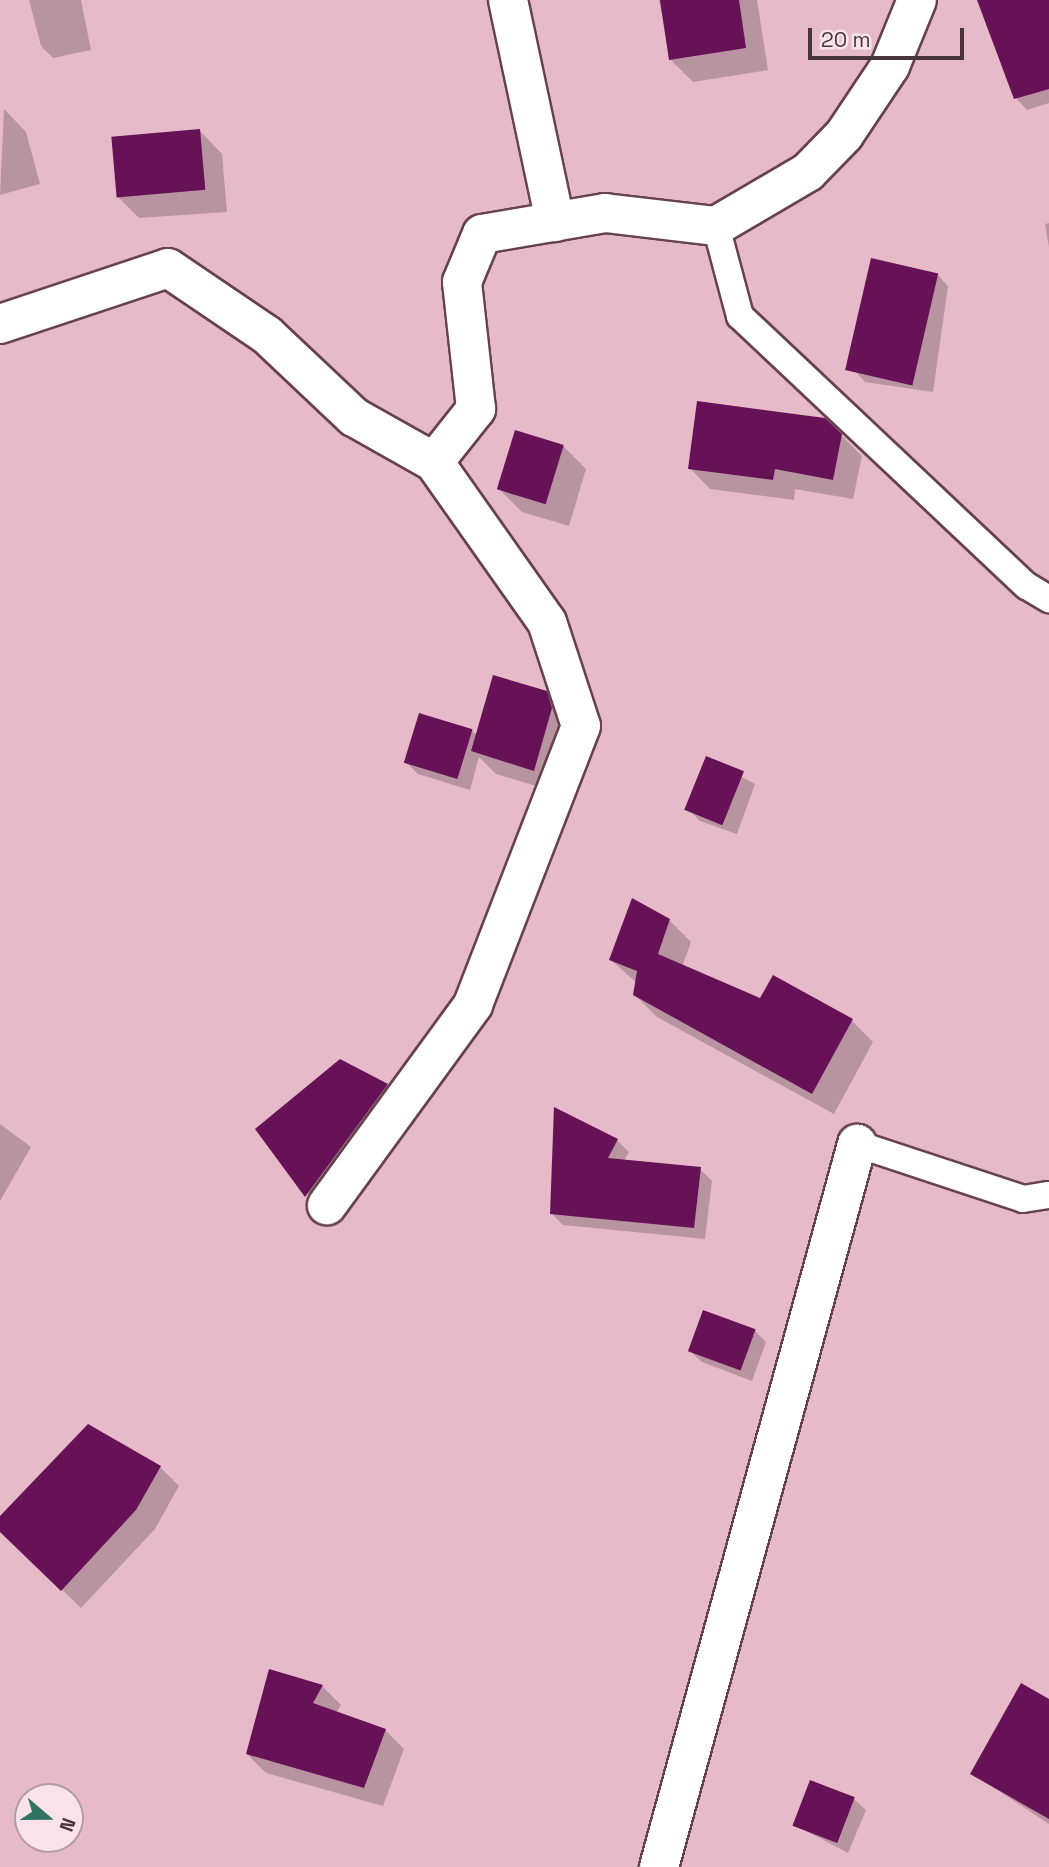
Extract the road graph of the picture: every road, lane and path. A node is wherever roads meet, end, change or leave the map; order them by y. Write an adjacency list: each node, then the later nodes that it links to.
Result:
1 (508, 0): 3 (street)
2 (917, 0): 4 (street)
3 (555, 222): 4 (street); 6 (street)
4 (716, 226): 7 (lane)
5 (0, 324): 6 (street)
6 (434, 462): 10 (street)
7 (1049, 599)
8 (857, 1144): 9 (lane); 11 (street)
9 (1049, 1195)
10 (327, 1205)
11 (659, 1867)

